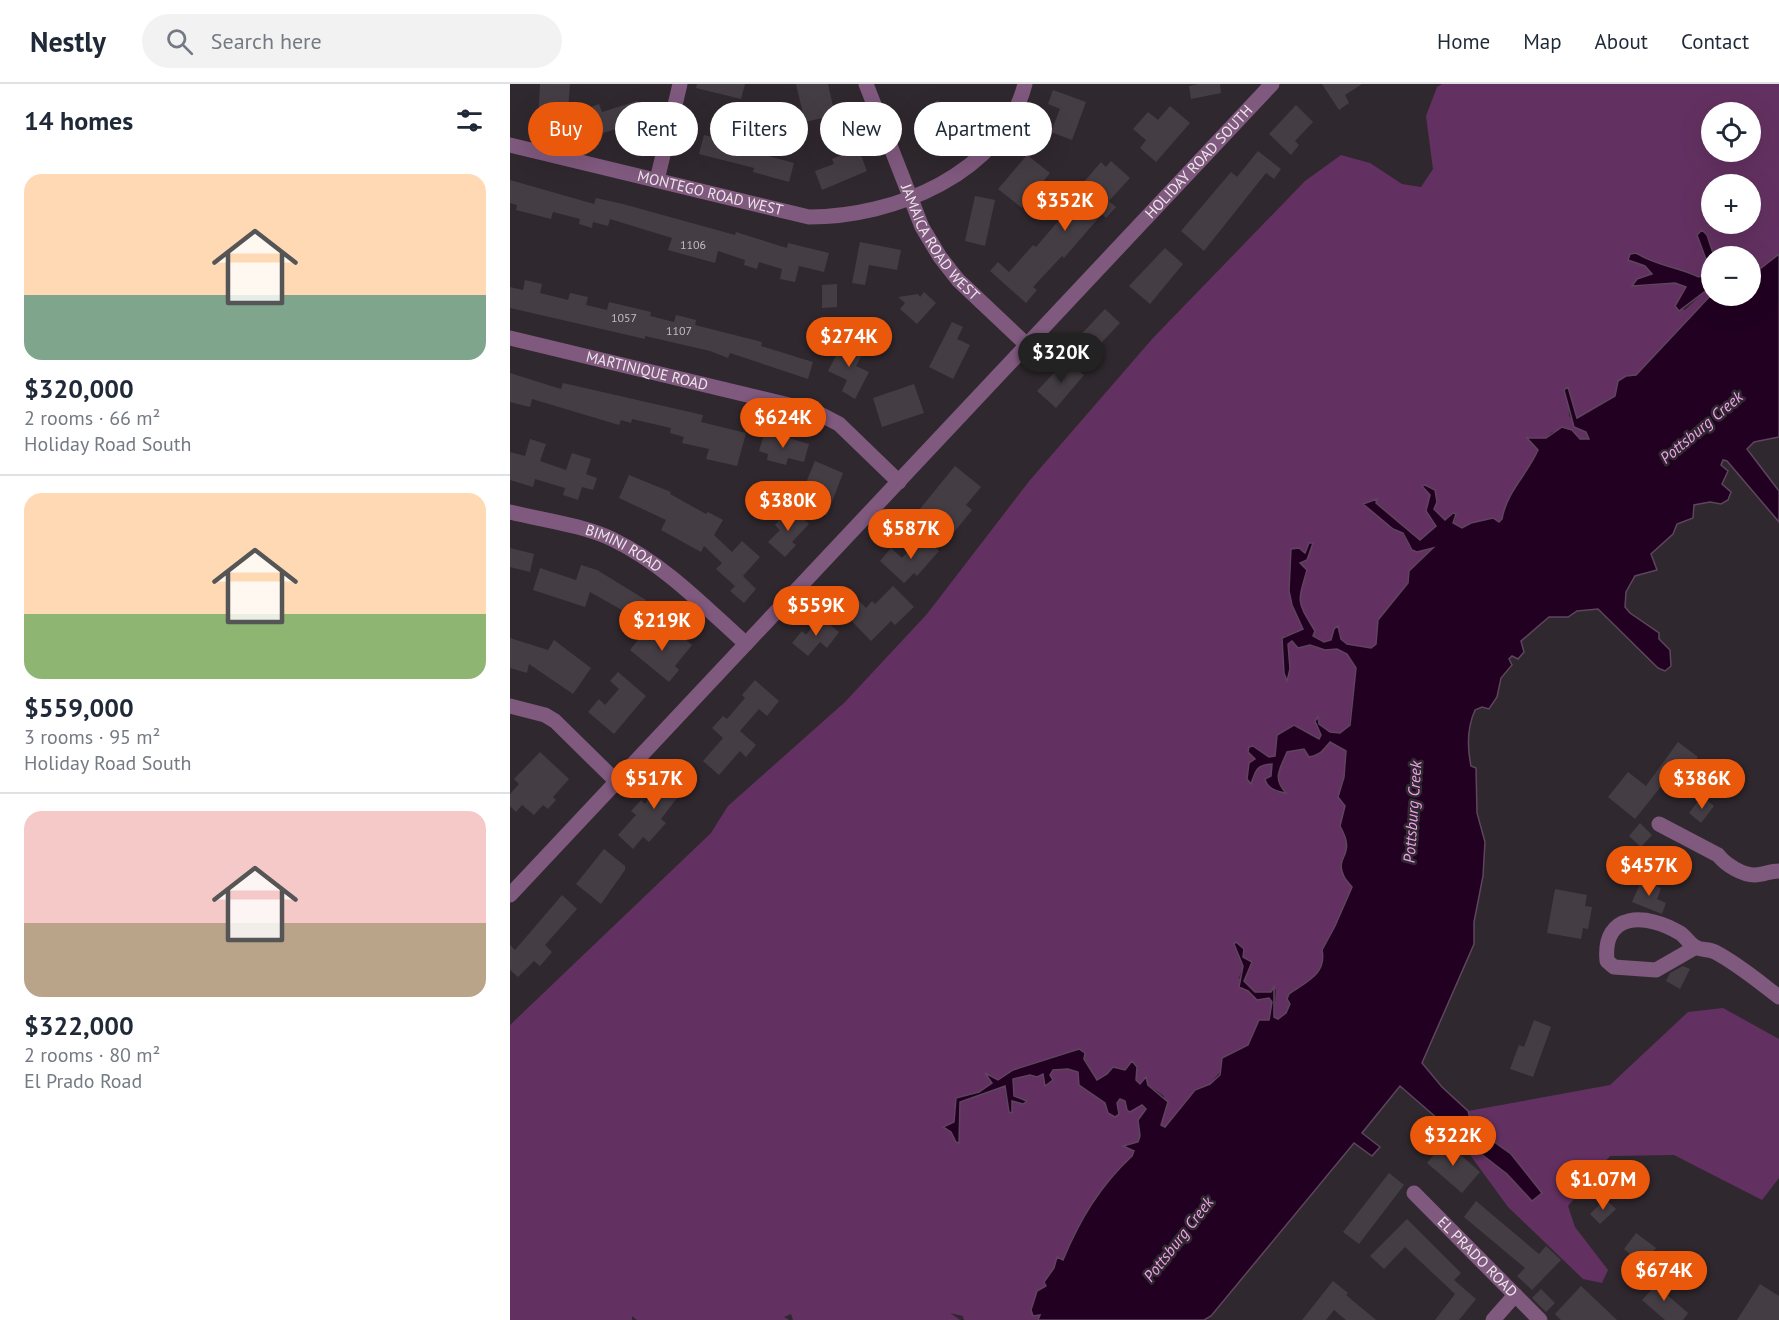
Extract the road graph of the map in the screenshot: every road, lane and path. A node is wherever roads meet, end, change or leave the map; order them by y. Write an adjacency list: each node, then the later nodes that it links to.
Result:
1 (680, 84): 6 (street)
2 (866, 84): 7 (street, JAMAICA ROAD WEST)
3 (1025, 84): 7 (street, MONTEGO ROAD WEST)
4 (1272, 84): 9 (street, HOLIDAY ROAD SOUTH)
5 (510, 145): 6 (street, MONTEGO ROAD WEST)
6 (657, 180): 7 (street, MONTEGO ROAD WEST)
7 (911, 196): 9 (street, JAMAICA ROAD WEST)
8 (510, 338): 10 (street, MARTINIQUE ROAD)
9 (1028, 346): 10 (street, HOLIDAY ROAD SOUTH)
10 (899, 482): 12 (street, HOLIDAY ROAD SOUTH)
11 (510, 513): 12 (street, BIMINI ROAD)
12 (746, 644): 14 (street, HOLIDAY ROAD SOUTH)
13 (510, 706): 14 (street)
14 (617, 782): 17 (street, HOLIDAY ROAD SOUTH)
15 (1659, 824): 16 (street)
16 (1779, 871)
17 (510, 895)
18 (1696, 947): 18 (street); 19 (street)
19 (1779, 997)
20 (1414, 1193): 21 (street, EL PRADO ROAD)
21 (1515, 1295): 22 (street); 23 (street, EL PRADO ROAD)
22 (1493, 1320)
23 (1540, 1320)

